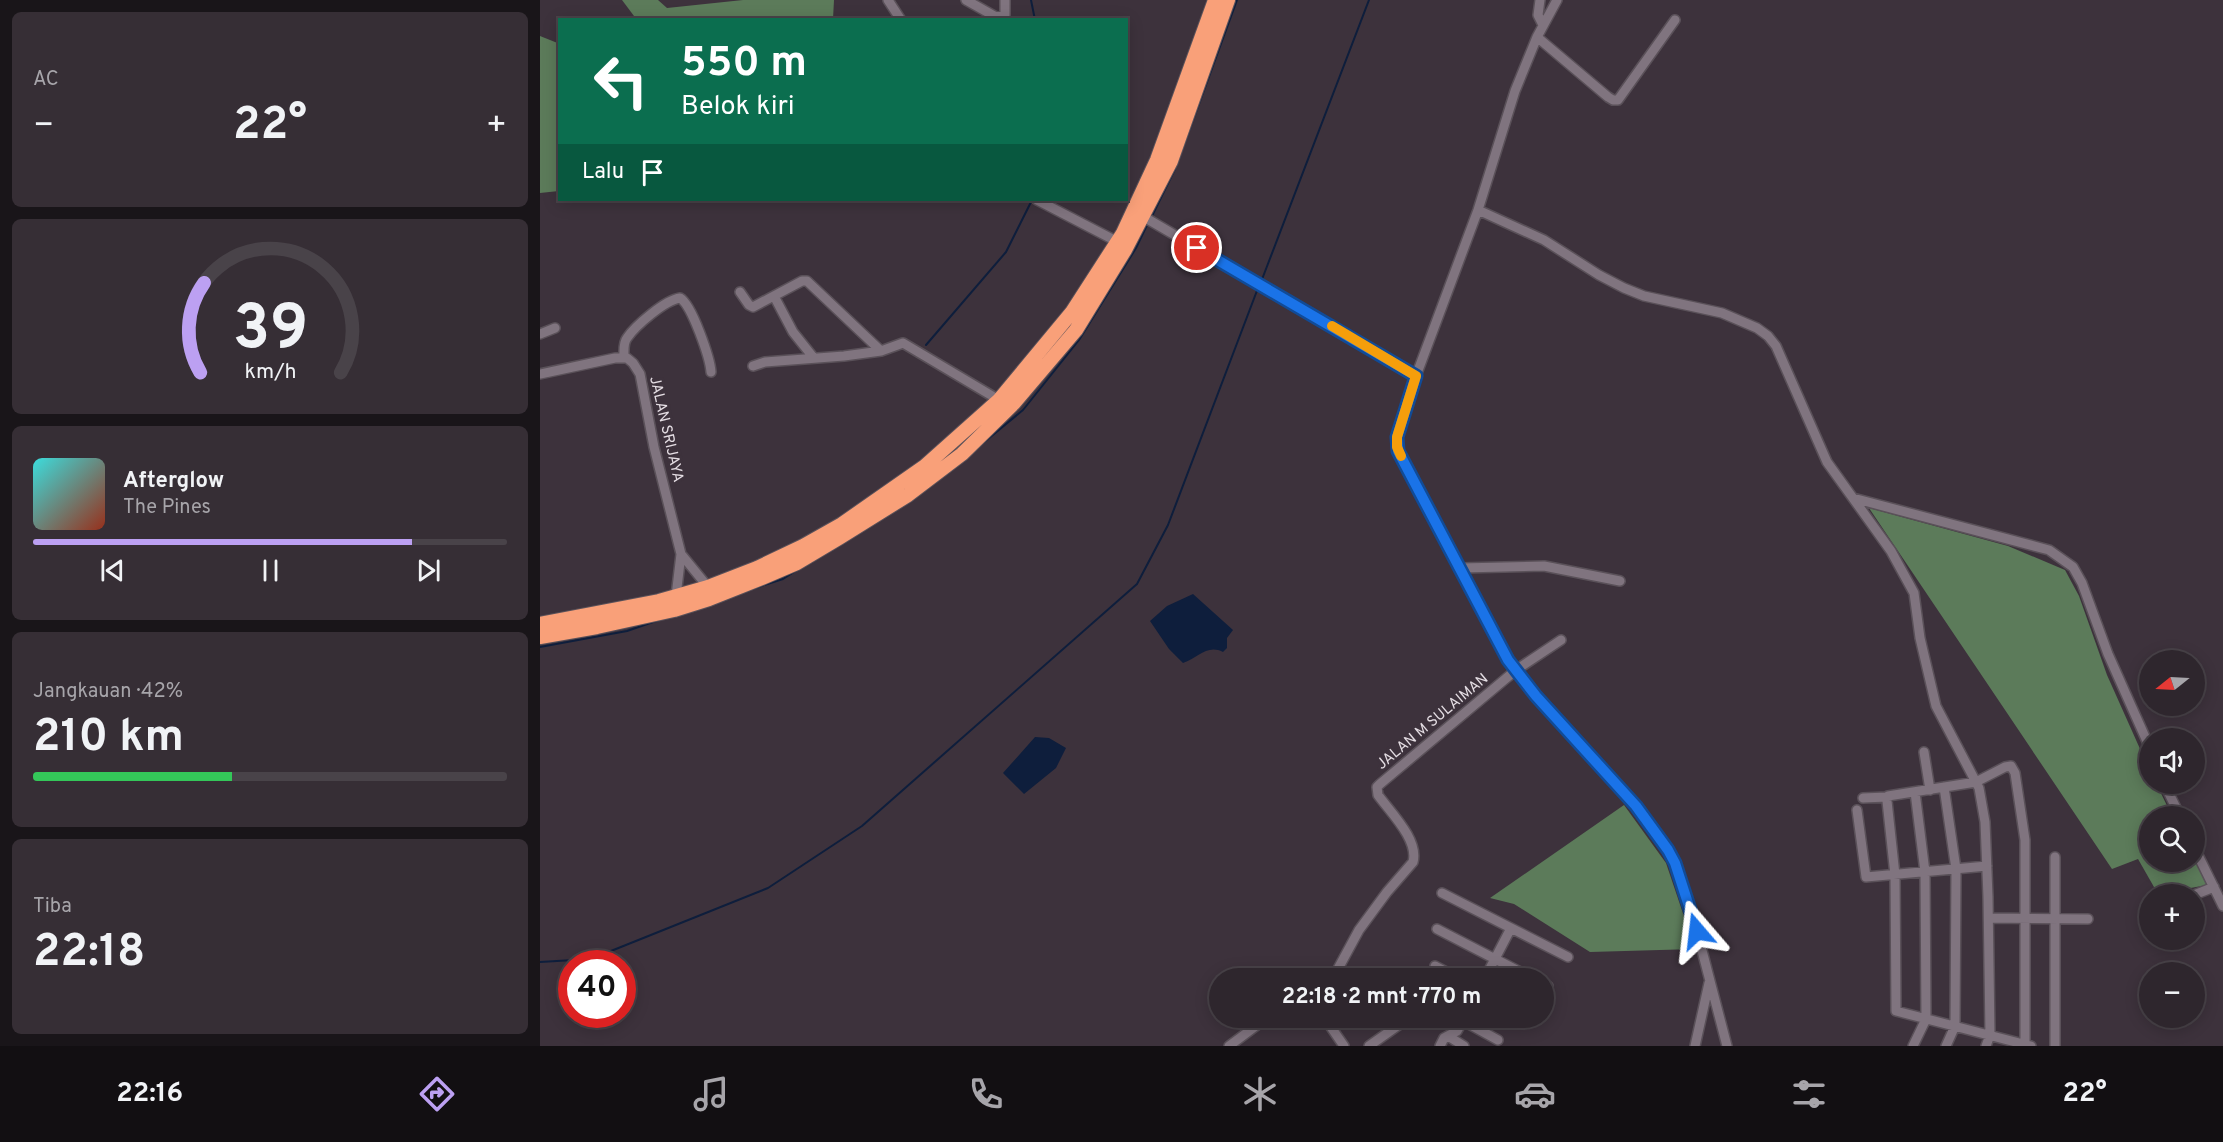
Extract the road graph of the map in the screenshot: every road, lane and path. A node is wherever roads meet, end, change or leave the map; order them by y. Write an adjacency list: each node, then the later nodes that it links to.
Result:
1 (888, 0): 8 (street)
2 (966, 0): 3 (street)
3 (1005, 0)
4 (1215, 0): 15 (highway)
5 (1228, 0): 14 (highway)
6 (1540, 0): 10 (street)
7 (1557, 0): 10 (street)
8 (900, 18)
9 (1675, 20): 11 (street)
10 (1542, 25): 11 (street)
11 (1537, 37): 13 (street)
12 (1039, 201): 15 (street)
13 (1478, 210): 26 (street); 28 (street)
14 (1145, 218): 26 (street); 35 (highway)
15 (1118, 242): 27 (highway)
16 (740, 292): 17 (street)
17 (774, 296): 20 (street); 22 (street)
18 (555, 328): 19 (street)
19 (540, 334)
20 (881, 351): 22 (street); 27 (street)
21 (624, 357): 24 (street); 25 (street); 29 (street, JALAN SRIJAYA)
22 (813, 357): 23 (street)
23 (753, 366)
24 (711, 372)
25 (540, 374)
26 (1416, 376): 30 (street)
27 (999, 400): 32 (highway)
28 (1852, 498): 38 (street); 40 (street)
29 (681, 554): 32 (street, JALAN SRIJAYA); 33 (street)
30 (1461, 568): 31 (street); 37 (street)
31 (1620, 581)
32 (708, 587): 33 (highway)
33 (676, 596): 34 (highway)
34 (540, 624)
35 (540, 637)
36 (1561, 640): 37 (street)
37 (1516, 670): 66 (street, JALAN M SULAIMAN); 70 (street)
38 (2141, 728)
39 (1924, 752): 42 (street)
40 (1976, 782): 41 (street); 48 (street); 58 (street)
41 (1944, 787): 42 (street); 49 (street)
42 (1930, 790): 43 (street)
43 (1915, 792): 44 (street); 51 (street)
44 (1887, 797): 45 (street); 52 (street)
45 (1863, 798)
46 (1857, 810): 52 (street)
47 (2055, 857): 59 (street)
48 (1987, 866): 49 (street); 57 (street)
49 (1956, 869): 51 (street); 72 (street)
50 (2205, 869): 53 (street)
51 (1925, 872): 52 (street); 71 (street)
52 (1895, 875): 71 (street)
53 (2214, 887): 54 (street); 56 (street)
54 (2205, 890)
55 (1442, 893): 61 (street)
56 (2223, 906)
57 (1989, 918): 58 (street); 78 (street)
58 (2026, 918): 59 (street); 81 (street)
59 (2056, 918): 60 (street); 92 (street)
60 (2088, 919)
61 (1511, 928): 63 (street); 64 (street)
62 (1437, 929): 64 (street)
63 (1568, 957)
64 (1496, 959): 68 (street); 69 (street)
65 (1435, 966): 67 (street)
66 (1338, 968)
67 (1439, 968)
68 (1491, 968)
69 (1513, 968)
70 (1710, 981): 87 (street); 88 (street)
71 (1926, 1019): 72 (street); 89 (street)
72 (1955, 1026): 78 (street); 90 (street)
73 (1253, 1028): 82 (street)
74 (1332, 1028): 83 (street)
75 (1395, 1028): 84 (street)
76 (1458, 1028): 79 (street)
77 (1478, 1028): 80 (street)
78 (1990, 1035): 81 (street); 91 (street)
79 (1448, 1036): 85 (street); 86 (street)
80 (1498, 1040)
81 (2027, 1045)
82 (1229, 1046)
83 (1344, 1046)
84 (1370, 1046)
85 (1440, 1046)
86 (1464, 1046)
87 (1695, 1046)
88 (1727, 1046)
89 (1913, 1046)
90 (1946, 1046)
91 (1986, 1046)
92 (2055, 1046)

